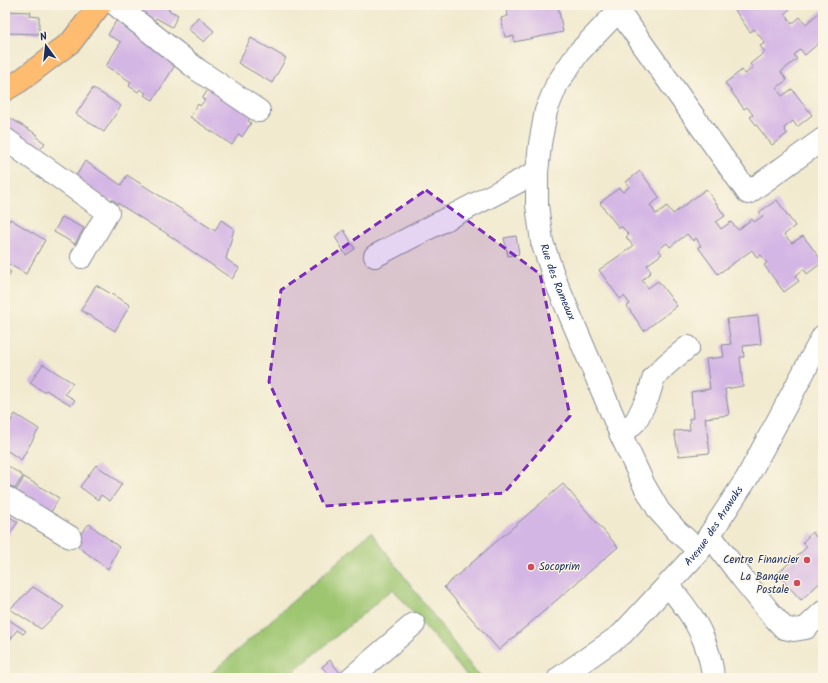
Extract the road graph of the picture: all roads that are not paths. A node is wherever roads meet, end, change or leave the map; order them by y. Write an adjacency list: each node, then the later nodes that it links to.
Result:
1 (100, 5): 4 (main road)
2 (116, 5): 5 (street)
3 (621, 8): 7 (street); 8 (street, Rue des Rameaux)
4 (5, 90)
5 (259, 111)
6 (5, 139): 10 (street)
7 (823, 139)
8 (538, 172): 9 (street); 13 (street, Rue des Rameaux)
9 (375, 256)
10 (82, 257)
11 (823, 336): 16 (street, Avenue des Arawaks)
12 (688, 347): 13 (street)
13 (621, 435): 16 (street, Rue des Rameaux)
14 (5, 496): 15 (street)
15 (70, 536)
16 (705, 543): 17 (street, Avenue des Arawaks); 18 (street, Rue des Rameaux)
17 (668, 585): 21 (street, Avenue des Arawaks); 22 (street)
18 (823, 612)
19 (414, 624): 20 (street)
20 (351, 678)
21 (558, 678)
22 (713, 678)

